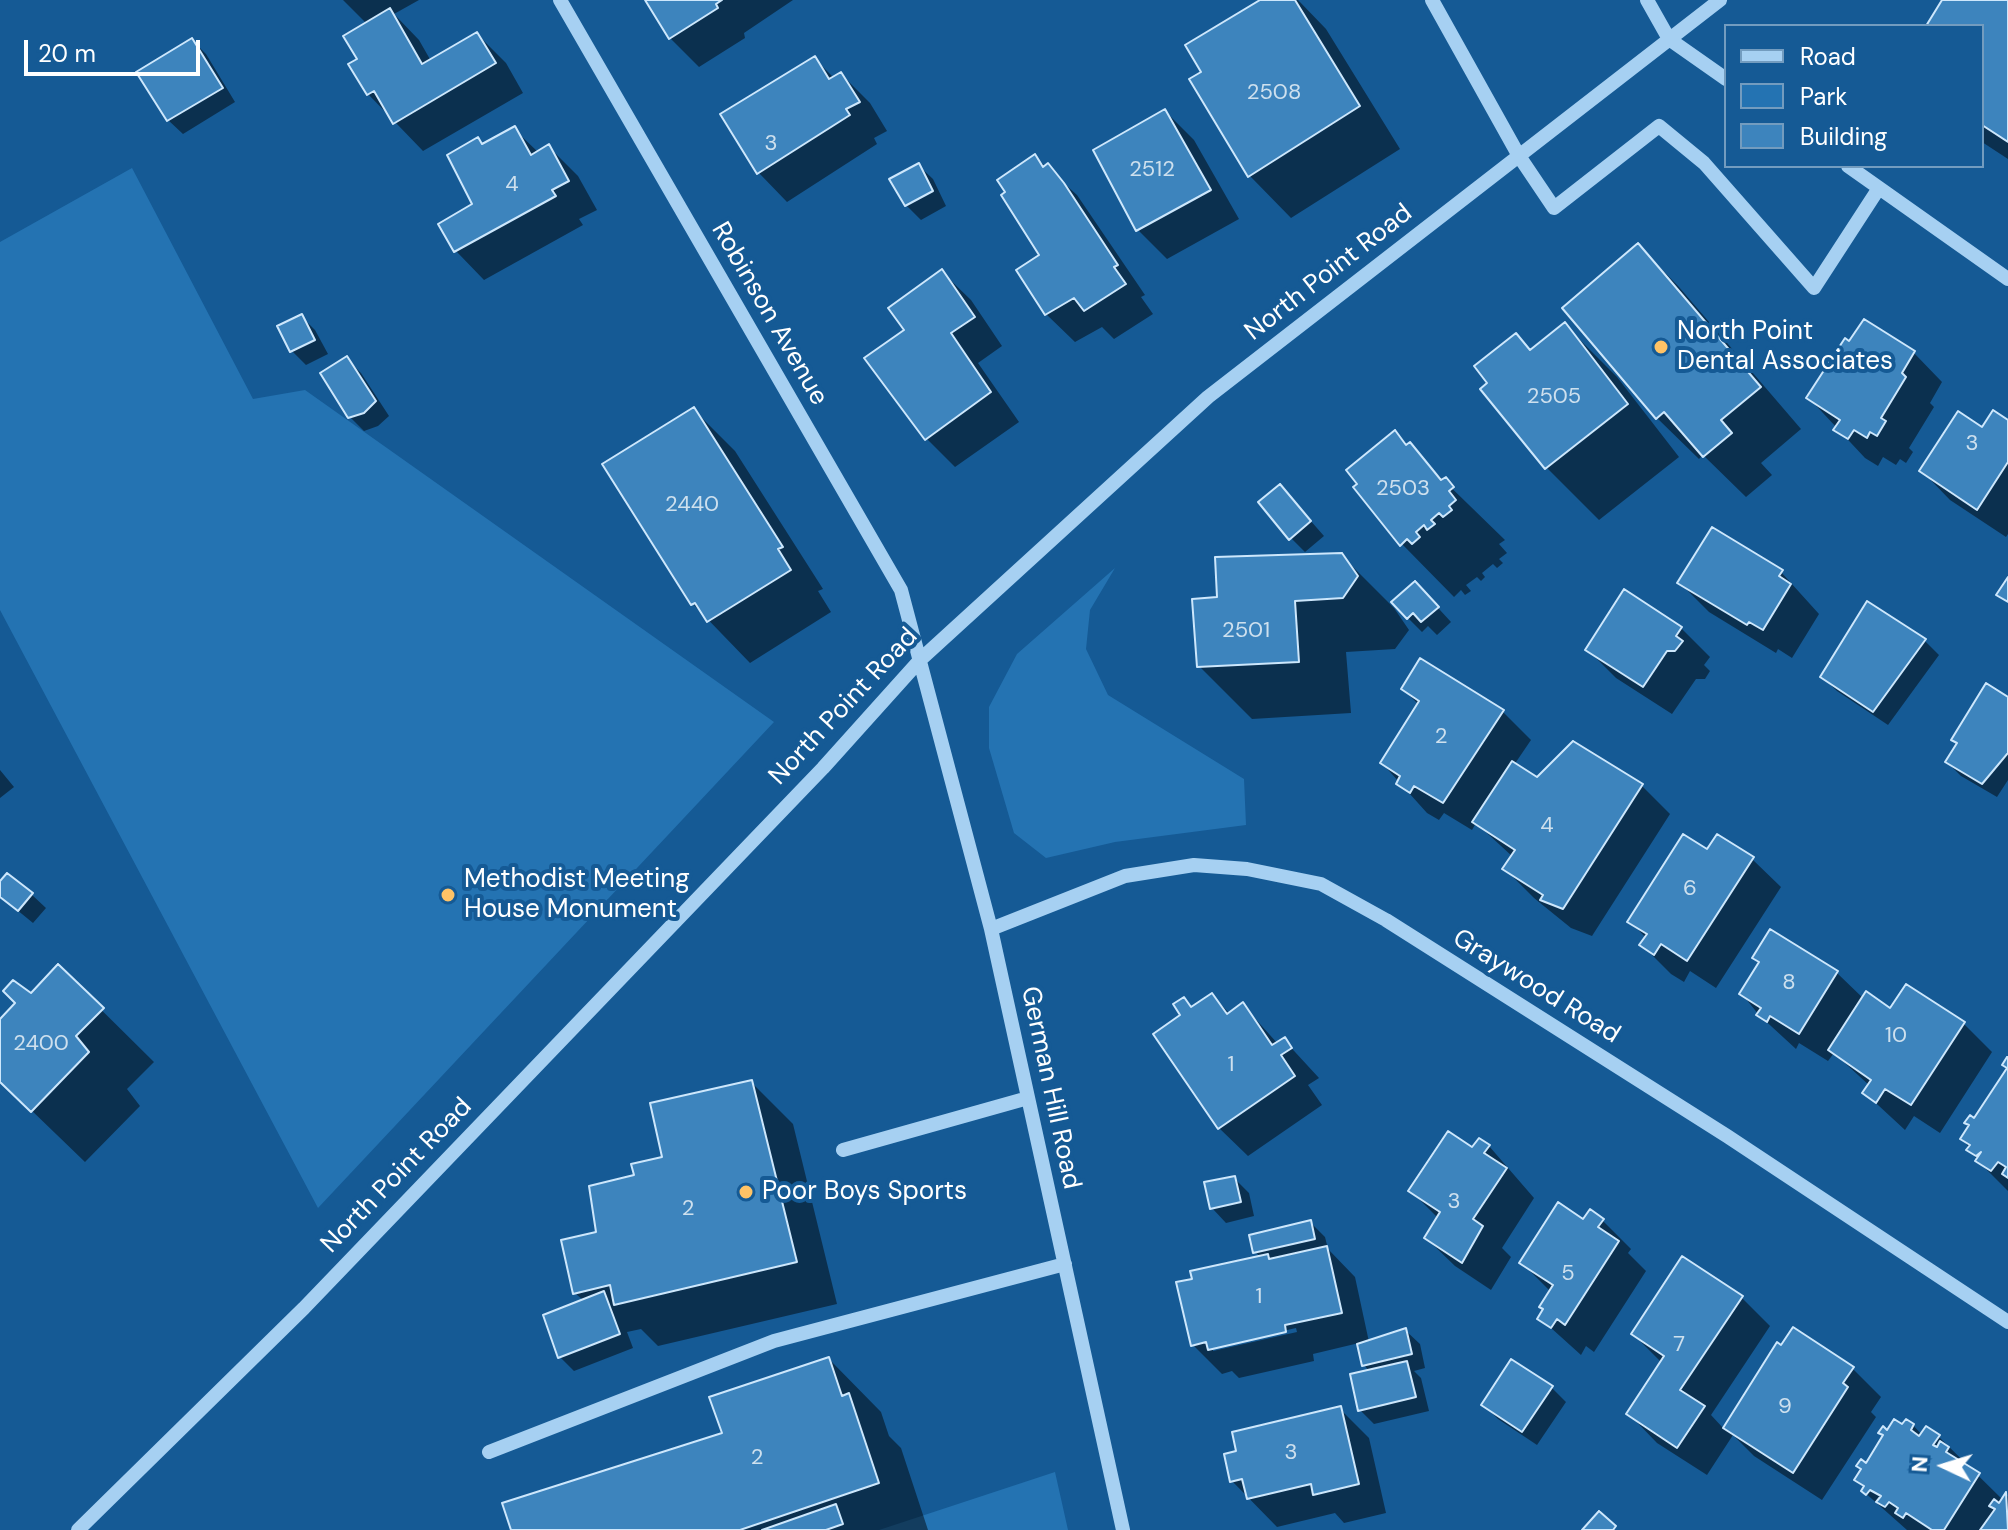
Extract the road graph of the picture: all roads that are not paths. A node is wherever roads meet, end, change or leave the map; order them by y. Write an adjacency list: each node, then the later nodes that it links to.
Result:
1 (560, 0): 11 (street, Robinson Avenue)
2 (1432, 0): 7 (street)
3 (1647, 0): 5 (street)
4 (1720, 0): 5 (street, North Point Road)
5 (1669, 39): 6 (street); 7 (street, North Point Road)
6 (1724, 78)
7 (1519, 156): 9 (street); 11 (street, North Point Road)
8 (1851, 168): 9 (street)
9 (1879, 188): 10 (street)
10 (2008, 279)
11 (921, 659): 12 (street, German Hill Road); 18 (street, North Point Road)
12 (991, 929): 13 (street, German Hill Road); 16 (street, Graywood Road)
13 (1028, 1098): 14 (street); 15 (street, German Hill Road)
14 (843, 1150)
15 (1065, 1264): 17 (street); 19 (street, German Hill Road)
16 (2008, 1322)
17 (489, 1452)
18 (78, 1530)
19 (1123, 1530)

